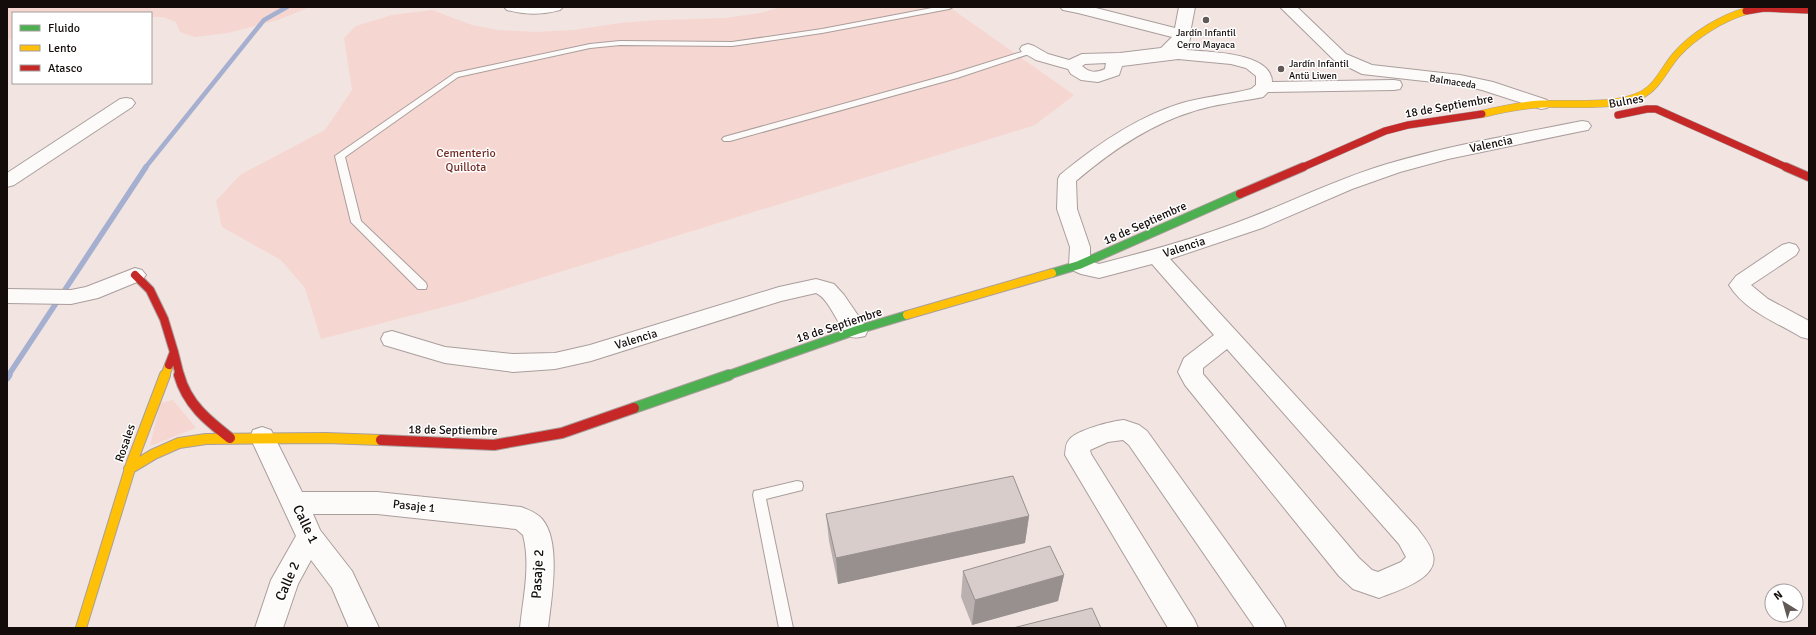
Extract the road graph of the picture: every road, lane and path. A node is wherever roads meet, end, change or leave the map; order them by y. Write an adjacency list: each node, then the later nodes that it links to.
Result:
1 (512, 7): 2 (street)
2 (555, 7)
3 (949, 7): 29 (lane)
4 (1068, 7): 10 (street)
5 (1187, 7): 10 (street)
6 (1288, 7): 14 (street, Balmaceda)
7 (1777, 9): 8 (street); 9 (street); 17 (street, Balmaceda)
8 (1809, 10)
9 (1802, 18)
10 (1183, 35): 12 (street); 13 (street)
11 (1031, 50): 13 (street); 22 (lane)
12 (1178, 54): 13 (street); 15 (street)
13 (1074, 66)
14 (1449, 79): 15 (street); 17 (street, Balmaceda)
15 (1264, 87): 27 (street)
16 (126, 102): 24 (street)
17 (1541, 104): 18 (street, 18 de Septiembre)
18 (1482, 114): 20 (street); 27 (street, 18 de Septiembre)
19 (1608, 117): 23 (street, Bulnes)
20 (1511, 118)
21 (1581, 121): 26 (street, Valencia)
22 (727, 139)
23 (1809, 177)
24 (7, 181)
25 (1788, 250): 32 (street)
26 (1156, 256): 27 (street, Valencia); 33 (street)
27 (1079, 265): 31 (street, 18 de Septiembre)
28 (135, 276): 30 (street); 35 (street)
29 (422, 286)
30 (7, 296)
31 (857, 330): 34 (street, Valencia); 36 (street, 18 de Septiembre)
32 (1809, 331)
33 (1229, 336): 33 (street)
34 (392, 339)
35 (174, 352): 37 (street); 38 (street, Rosales)
36 (262, 437): 37 (street, 18 de Septiembre); 40 (street, Calle 1)
37 (230, 438): 38 (street, 18 de Septiembre)
38 (129, 469): 43 (street, Rosales)
39 (797, 486): 47 (lane)
40 (296, 503): 41 (street, Pasaje 1); 42 (street, Calle 1)
41 (530, 523): 46 (street, Pasaje 2)
42 (310, 537): 44 (street, Calle 2); 45 (street, Calle 1)
43 (81, 628)
44 (269, 628)
45 (365, 628)
46 (534, 628)
47 (786, 628)
48 (1184, 628): 49 (street)
49 (1272, 628)

